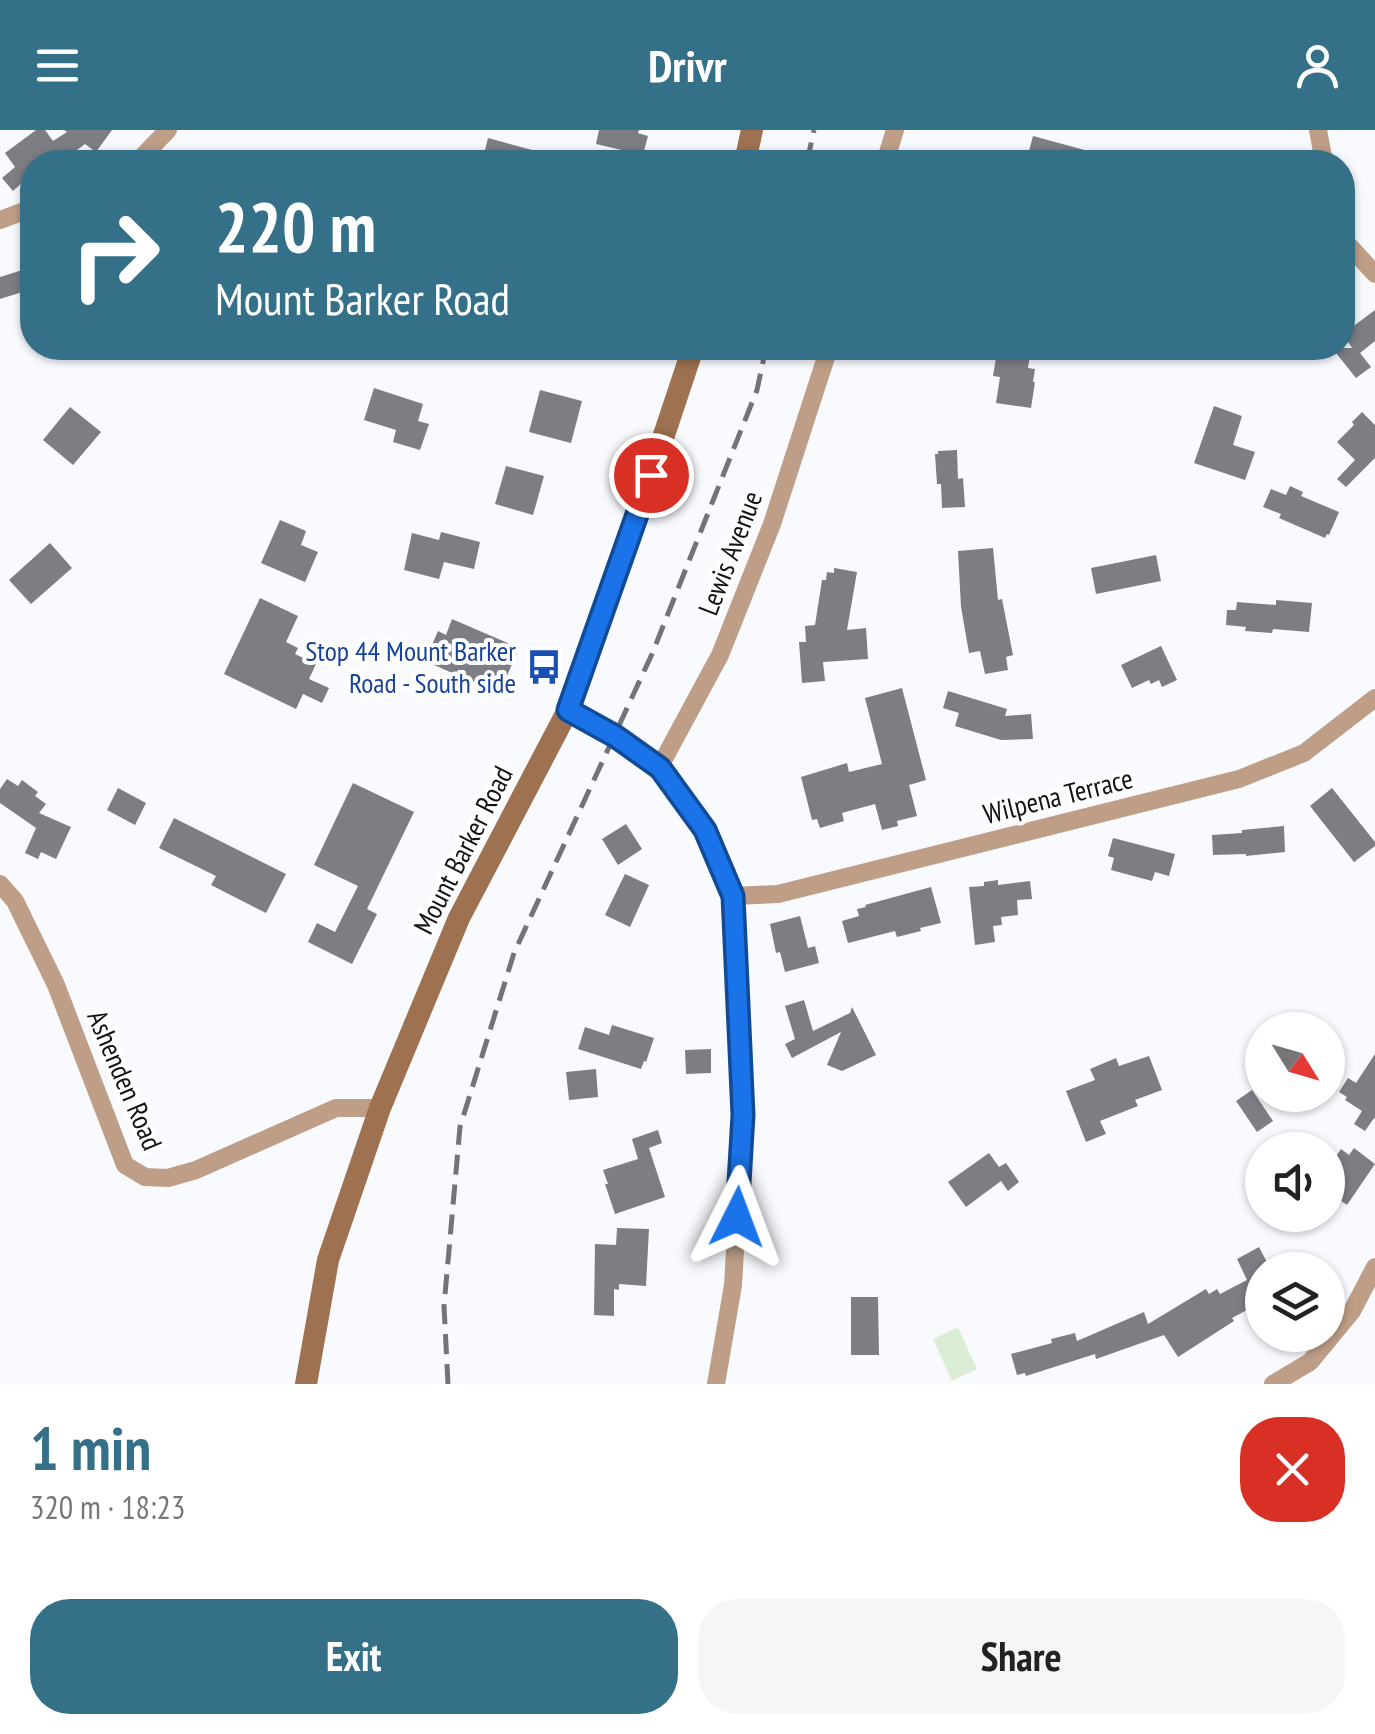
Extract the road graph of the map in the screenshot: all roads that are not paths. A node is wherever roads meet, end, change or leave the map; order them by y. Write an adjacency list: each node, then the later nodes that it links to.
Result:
1 (168, 130): 2 (street)
2 (149, 150)
3 (1355, 252): 4 (street)
4 (1375, 274)
5 (689, 360): 8 (main road, Mount Barker Road)
6 (825, 360): 9 (street, Lewis Avenue)
7 (1375, 698): 11 (street, Wilpena Terrace)
8 (568, 710): 9 (street); 12 (main road, Mount Barker Road)
9 (660, 768): 11 (street)
10 (0, 884): 12 (street, Ashenden Road)
11 (733, 896): 15 (street)
12 (380, 1108): 14 (main road, Mount Barker Road)
13 (1375, 1268): 16 (street)
14 (306, 1384)
15 (716, 1384)
16 (1273, 1384)

